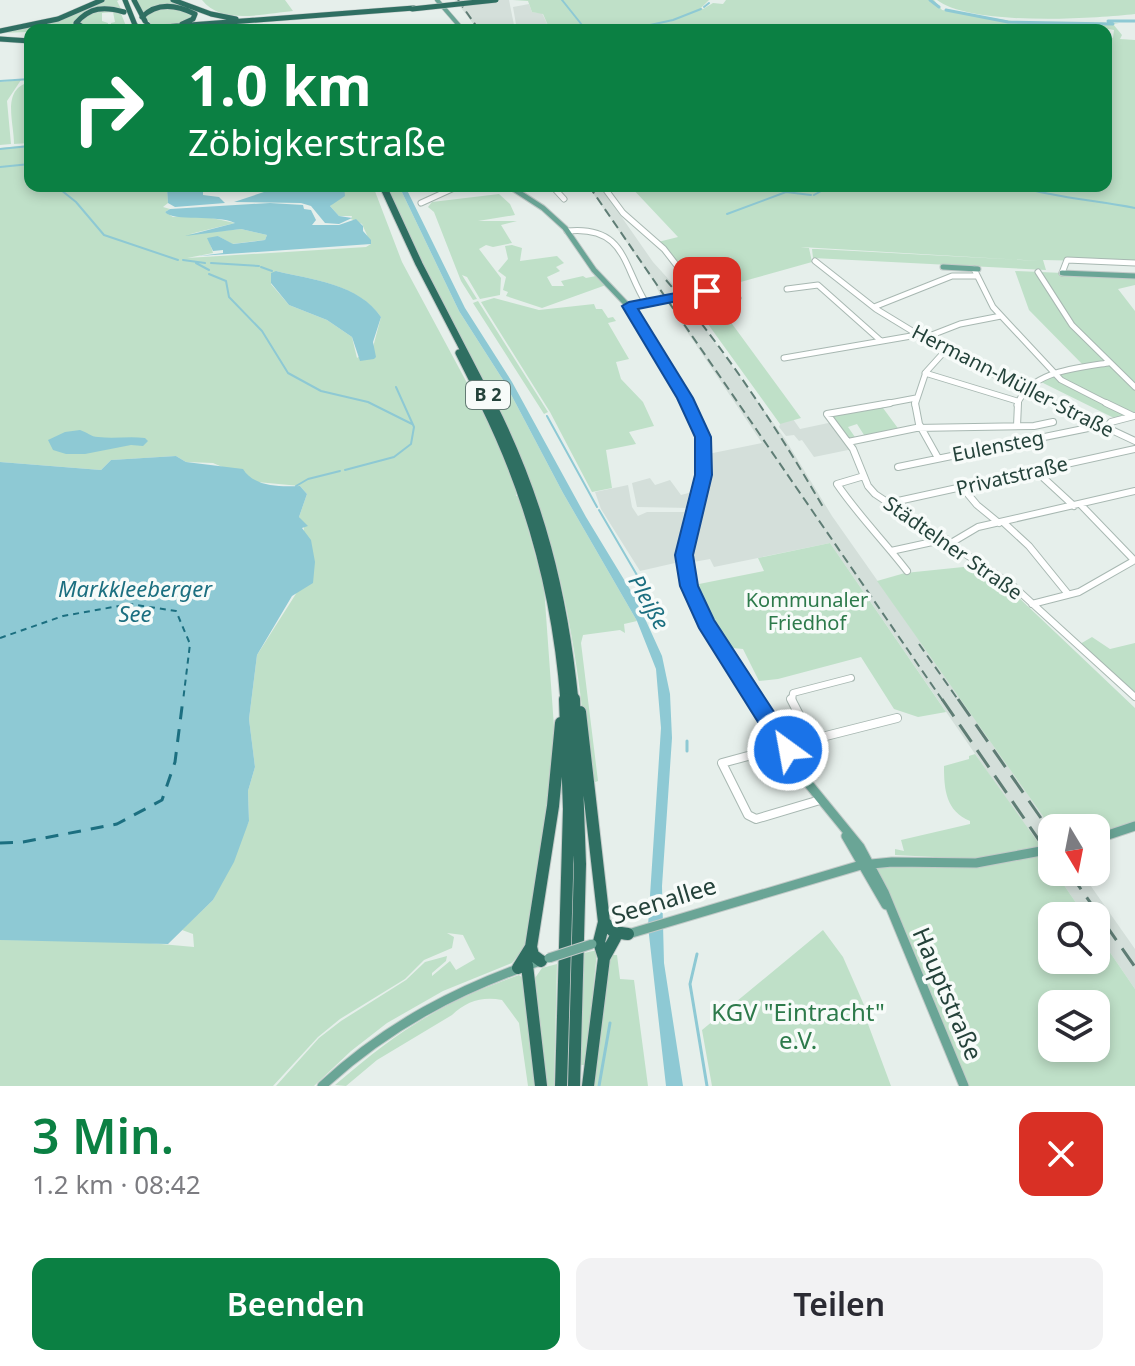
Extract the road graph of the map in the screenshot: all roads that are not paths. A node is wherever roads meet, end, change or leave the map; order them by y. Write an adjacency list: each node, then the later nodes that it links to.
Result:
1 (102, 0): 11 (highway)
2 (128, 0): 7 (highway); 14 (highway); 15 (highway)
3 (173, 0): 10 (highway)
4 (437, 0): 23 (main road)
5 (482, 0): 8 (highway, bridge)
6 (496, 0): 8 (highway, bridge)
7 (124, 12): 12 (highway); 13 (highway)
8 (356, 14): 9 (highway); 10 (highway); 17 (highway)
9 (341, 15): 10 (highway); 19 (highway)
10 (271, 22): 20 (highway); 21 (highway); 22 (highway)
11 (41, 24)
12 (78, 24)
13 (140, 24)
14 (142, 24)
15 (142, 24)
16 (144, 24): 18 (highway)
17 (178, 24)
18 (180, 24)
19 (211, 24)
20 (220, 24)
21 (250, 24)
22 (262, 24)
23 (459, 24)
24 (24, 29): 25 (highway)
25 (0, 36): 26 (highway)
26 (24, 36)
27 (382, 192): 90 (highway, B 2)
28 (383, 192): 88 (highway, B 2)
29 (445, 192): 34 (street)
30 (518, 192): 35 (main road, Hauptstraße)
31 (556, 192): 33 (street)
32 (607, 192): 45 (street)
33 (564, 199)
34 (421, 203)
35 (567, 231): 47 (street); 48 (main road, Hauptstraße)
36 (815, 261): 49 (street, Hermann-Müller-Straße)
37 (1135, 263): 41 (street)
38 (943, 267): 39 (main road)
39 (977, 271): 49 (street); 50 (street)
40 (1038, 272): 56 (street)
41 (1062, 273): 42 (main road)
42 (1135, 276)
43 (729, 287): 45 (main road); 46 (street)
44 (787, 289): 53 (street)
45 (698, 293): 47 (main road)
46 (738, 298)
47 (646, 303): 48 (main road)
48 (629, 306): 94 (main road, Hauptstraße)
49 (874, 307): 51 (street, Hermann-Müller-Straße)
50 (1001, 316): 52 (street); 58 (street)
51 (917, 335): 52 (street, Hermann-Müller-Straße); 53 (street)
52 (924, 339): 54 (street, Hermann-Müller-Straße)
53 (881, 341): 55 (street)
54 (945, 351): 57 (street); 60 (street, Hermann-Müller-Straße)
55 (784, 358)
56 (1108, 363): 58 (street); 59 (street)
57 (925, 373): 61 (street); 62 (street)
58 (1055, 373): 60 (street); 63 (street)
59 (1135, 387)
60 (1025, 391): 62 (street); 67 (street, Hermann-Müller-Straße)
61 (916, 398): 68 (street); 70 (street, Städtelner Straße)
62 (1017, 401): 65 (street)
63 (1134, 416): 67 (street, Eulensteg)
64 (1053, 422): 65 (street)
65 (1017, 426): 66 (street)
66 (1000, 427): 68 (street); 71 (street)
67 (1102, 427): 69 (street, Hermann-Müller-Straße); 71 (street, Eulensteg)
68 (922, 428): 70 (street); 73 (street)
69 (1135, 441)
70 (848, 442): 76 (street, Städtelner Straße)
71 (1010, 444): 73 (street, Eulensteg)
72 (1135, 449): 75 (street, Privatstraße)
73 (938, 458): 74 (street, Eulensteg)
74 (898, 467)
75 (1036, 471): 77 (street, Privatstraße); 80 (street)
76 (864, 476): 79 (street, Städtelner Straße); 83 (street)
77 (962, 487): 79 (street, Privatstraße); 81 (street)
78 (1135, 491): 80 (street)
79 (889, 503): 82 (street, Städtelner Straße)
80 (1077, 506): 81 (street); 84 (street)
81 (1001, 522): 82 (street); 86 (street)
82 (948, 541): 83 (street); 87 (street, Städtelner Straße)
83 (891, 551): 85 (street)
84 (1134, 560): 86 (street)
85 (907, 571)
86 (1068, 594): 87 (street)
87 (1032, 604): 91 (street, Städtelner Straße)
88 (572, 674): 101 (highway); 111 (highway, B 2)
89 (851, 678): 92 (street)
90 (564, 692): 104 (highway); 110 (highway, B 2)
91 (1135, 697)
92 (800, 716): 93 (street); 94 (street)
93 (897, 718)
94 (770, 723): 95 (main road, Hauptstraße)
95 (785, 746): 96 (main road, Hauptstraße); 96 (street)
96 (820, 800): 100 (main road, Hauptstraße)
97 (1135, 826): 98 (main road)
98 (1110, 834)
99 (1038, 852): 100 (main road, Seenallee)
100 (865, 864): 102 (main road, Seenallee); 113 (main road, Hauptstraße)
101 (604, 922): 102 (highway); 103 (highway)
102 (621, 936): 103 (main road, Seenallee); 105 (highway)
103 (596, 943): 105 (highway); 106 (main road, Seenallee, bridge)
104 (531, 947): 106 (highway); 107 (highway)
105 (604, 958): 112 (highway)
106 (545, 959): 107 (main road, Seenallee)
107 (522, 966): 108 (main road, Seenallee); 109 (highway)
108 (322, 1086)
109 (541, 1086)
110 (561, 1086)
111 (574, 1086)
112 (588, 1086)
113 (964, 1086)

